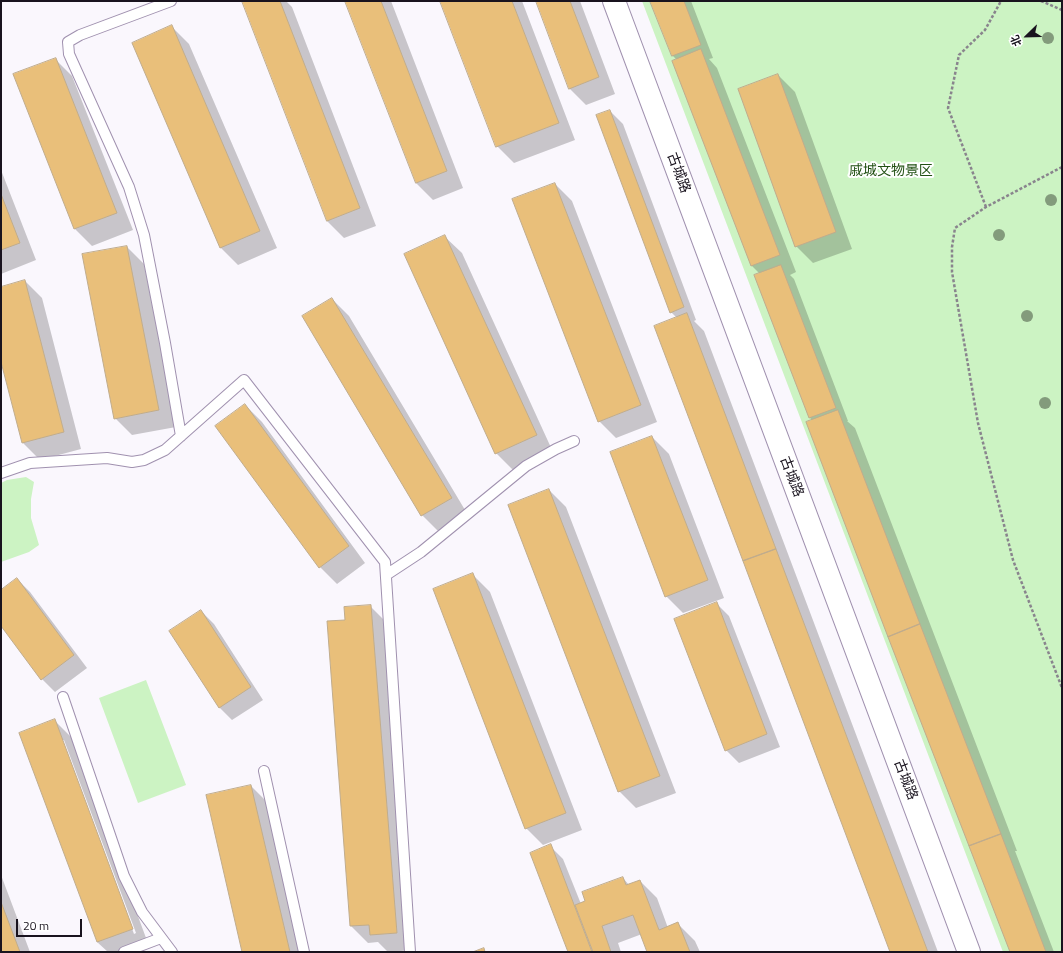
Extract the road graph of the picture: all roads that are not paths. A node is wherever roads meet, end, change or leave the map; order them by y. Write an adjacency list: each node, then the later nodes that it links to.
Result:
1 (171, 1): 3 (lane)
2 (614, 1): 14 (street, 古城路)
3 (180, 436): 5 (lane); 6 (lane)
4 (574, 441): 6 (lane)
5 (1, 473)
6 (386, 575): 13 (lane)
7 (63, 697): 9 (lane)
8 (264, 771): 12 (lane)
9 (161, 938): 10 (lane); 11 (lane)
10 (124, 952)
11 (172, 952)
12 (304, 952)
13 (410, 952)
14 (969, 952)

